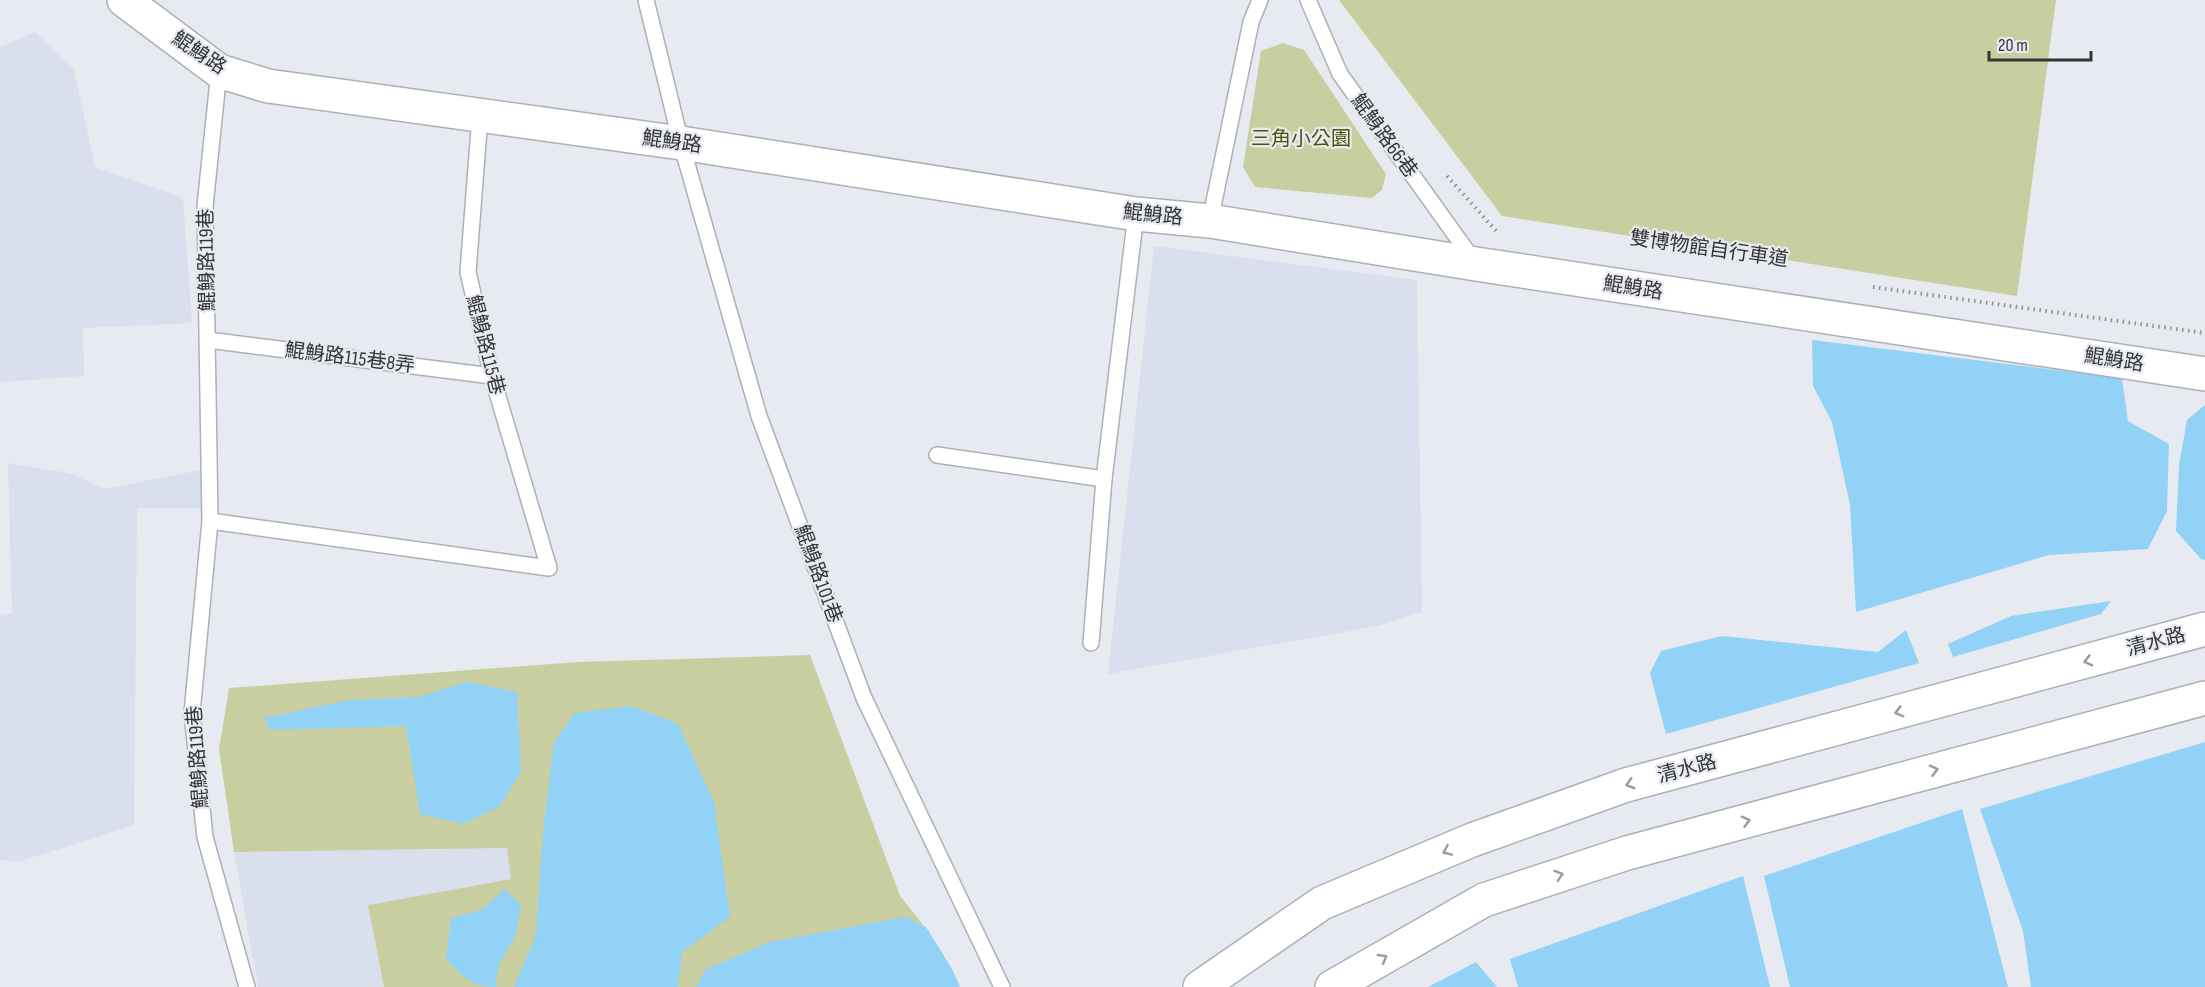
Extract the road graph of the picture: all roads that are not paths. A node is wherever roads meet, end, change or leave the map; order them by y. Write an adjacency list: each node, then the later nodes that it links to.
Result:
1 (124, 0): 5 (street, 鯤鯓路)
2 (646, 0): 7 (lane, 鯤鯓路101巷)
3 (1260, 0): 9 (lane)
4 (1308, 0): 10 (lane, 鯤鯓路66巷)
5 (219, 71): 6 (street, 鯤鯓路); 11 (lane, 鯤鯓路119巷)
6 (480, 116): 7 (street, 鯤鯓路); 13 (lane, 鯤鯓路115巷)
7 (681, 143): 8 (street, 鯤鯓路); 21 (lane, 鯤鯓路101巷)
8 (1136, 214): 9 (street, 鯤鯓路); 15 (lane)
9 (1210, 221): 10 (street, 鯤鯓路)
10 (1476, 264): 12 (street, 鯤鯓路)
11 (208, 340): 13 (lane, 鯤鯓路115巷8弄); 16 (lane, 鯤鯓路119巷)
12 (2205, 374)
13 (492, 376): 16 (lane, 鯤鯓路115巷)
14 (937, 455): 15 (lane)
15 (1104, 479): 18 (lane)
16 (210, 521): 20 (lane, 鯤鯓路119巷)
17 (2205, 629): 22 (street, 清水路, one-way to 22)
18 (1091, 643)
19 (2205, 698): 23 (street, one-way to 19)
20 (247, 987)
21 (1002, 987)
22 (1200, 987)
23 (1332, 987)

